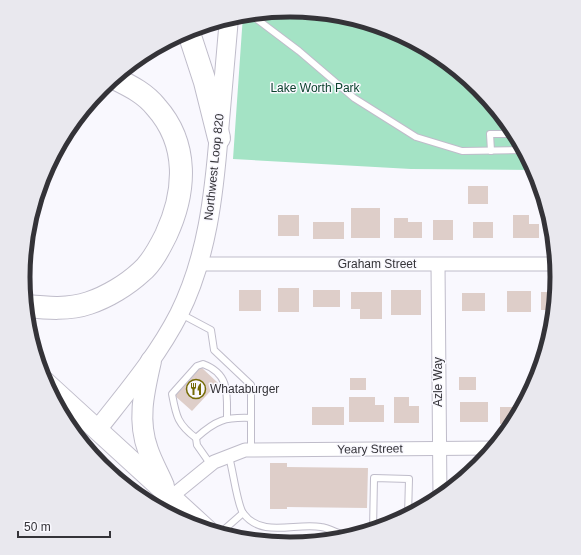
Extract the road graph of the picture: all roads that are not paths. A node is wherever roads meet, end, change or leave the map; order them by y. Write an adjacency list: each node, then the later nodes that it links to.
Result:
1 (257, 19): 8 (lane)
2 (228, 25): 6 (main road, Northwest Loop 820)
3 (190, 37): 6 (highway)
4 (120, 81): 12 (highway)
5 (508, 134): 8 (lane)
6 (219, 138): 9 (main road, Northwest Loop 820)
7 (518, 150): 8 (lane)
8 (491, 151)
9 (198, 264): 11 (street, Graham Street); 13 (main road, Northwest Loop 820)
10 (550, 264): 11 (street, Graham Street)
11 (438, 265): 21 (street, Azle Way)
12 (32, 307)
13 (179, 313): 14 (main road, Northwest Loop 820); 17 (lane)
14 (150, 362): 18 (main road, Northwest Loop 820); 26 (main road)
15 (57, 393): 18 (main road)
16 (226, 418): 17 (lane); 19 (lane); 19 (lane)
17 (251, 418): 22 (lane)
18 (97, 430): 26 (main road)
19 (196, 438): 24 (lane)
20 (487, 448): 21 (street, Yeary Street)
21 (438, 449): 22 (street, Yeary Street); 25 (street, Azle Way)
22 (248, 450): 23 (street)
23 (229, 456): 24 (street); 28 (lane)
24 (211, 465): 26 (street)
25 (440, 491)
26 (166, 500): 29 (main road)
27 (408, 510): 30 (lane)
28 (243, 513): 31 (lane); 32 (lane)
29 (190, 518)
30 (373, 524)
31 (224, 529)
32 (339, 533)

